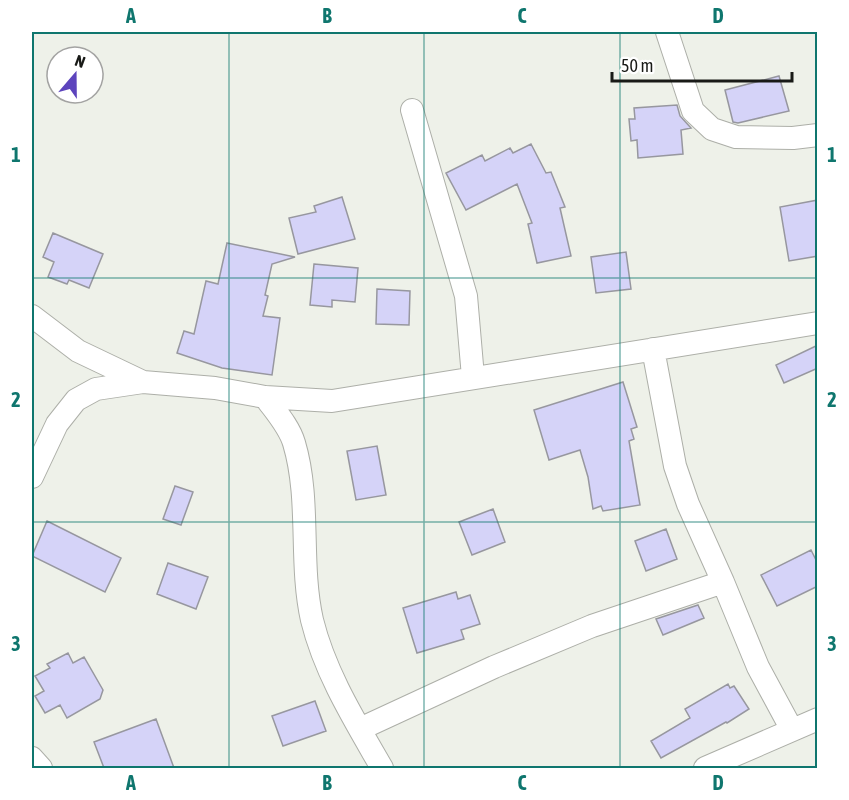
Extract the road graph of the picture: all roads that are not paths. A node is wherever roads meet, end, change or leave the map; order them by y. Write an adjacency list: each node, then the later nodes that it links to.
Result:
1 (667, 32): 3 (street)
2 (412, 110): 7 (street)
3 (818, 135)
4 (32, 316): 8 (street)
5 (818, 323): 6 (street)
6 (653, 349): 7 (street); 11 (street)
7 (473, 377): 9 (street)
8 (143, 382): 9 (street); 10 (street)
9 (265, 397): 13 (street)
10 (32, 477)
11 (723, 582): 13 (street); 14 (street)
12 (818, 719): 14 (street)
13 (360, 729): 17 (street)
14 (792, 730): 18 (street)
15 (32, 758): 16 (street)
16 (41, 768)
17 (382, 768)
18 (705, 768)

